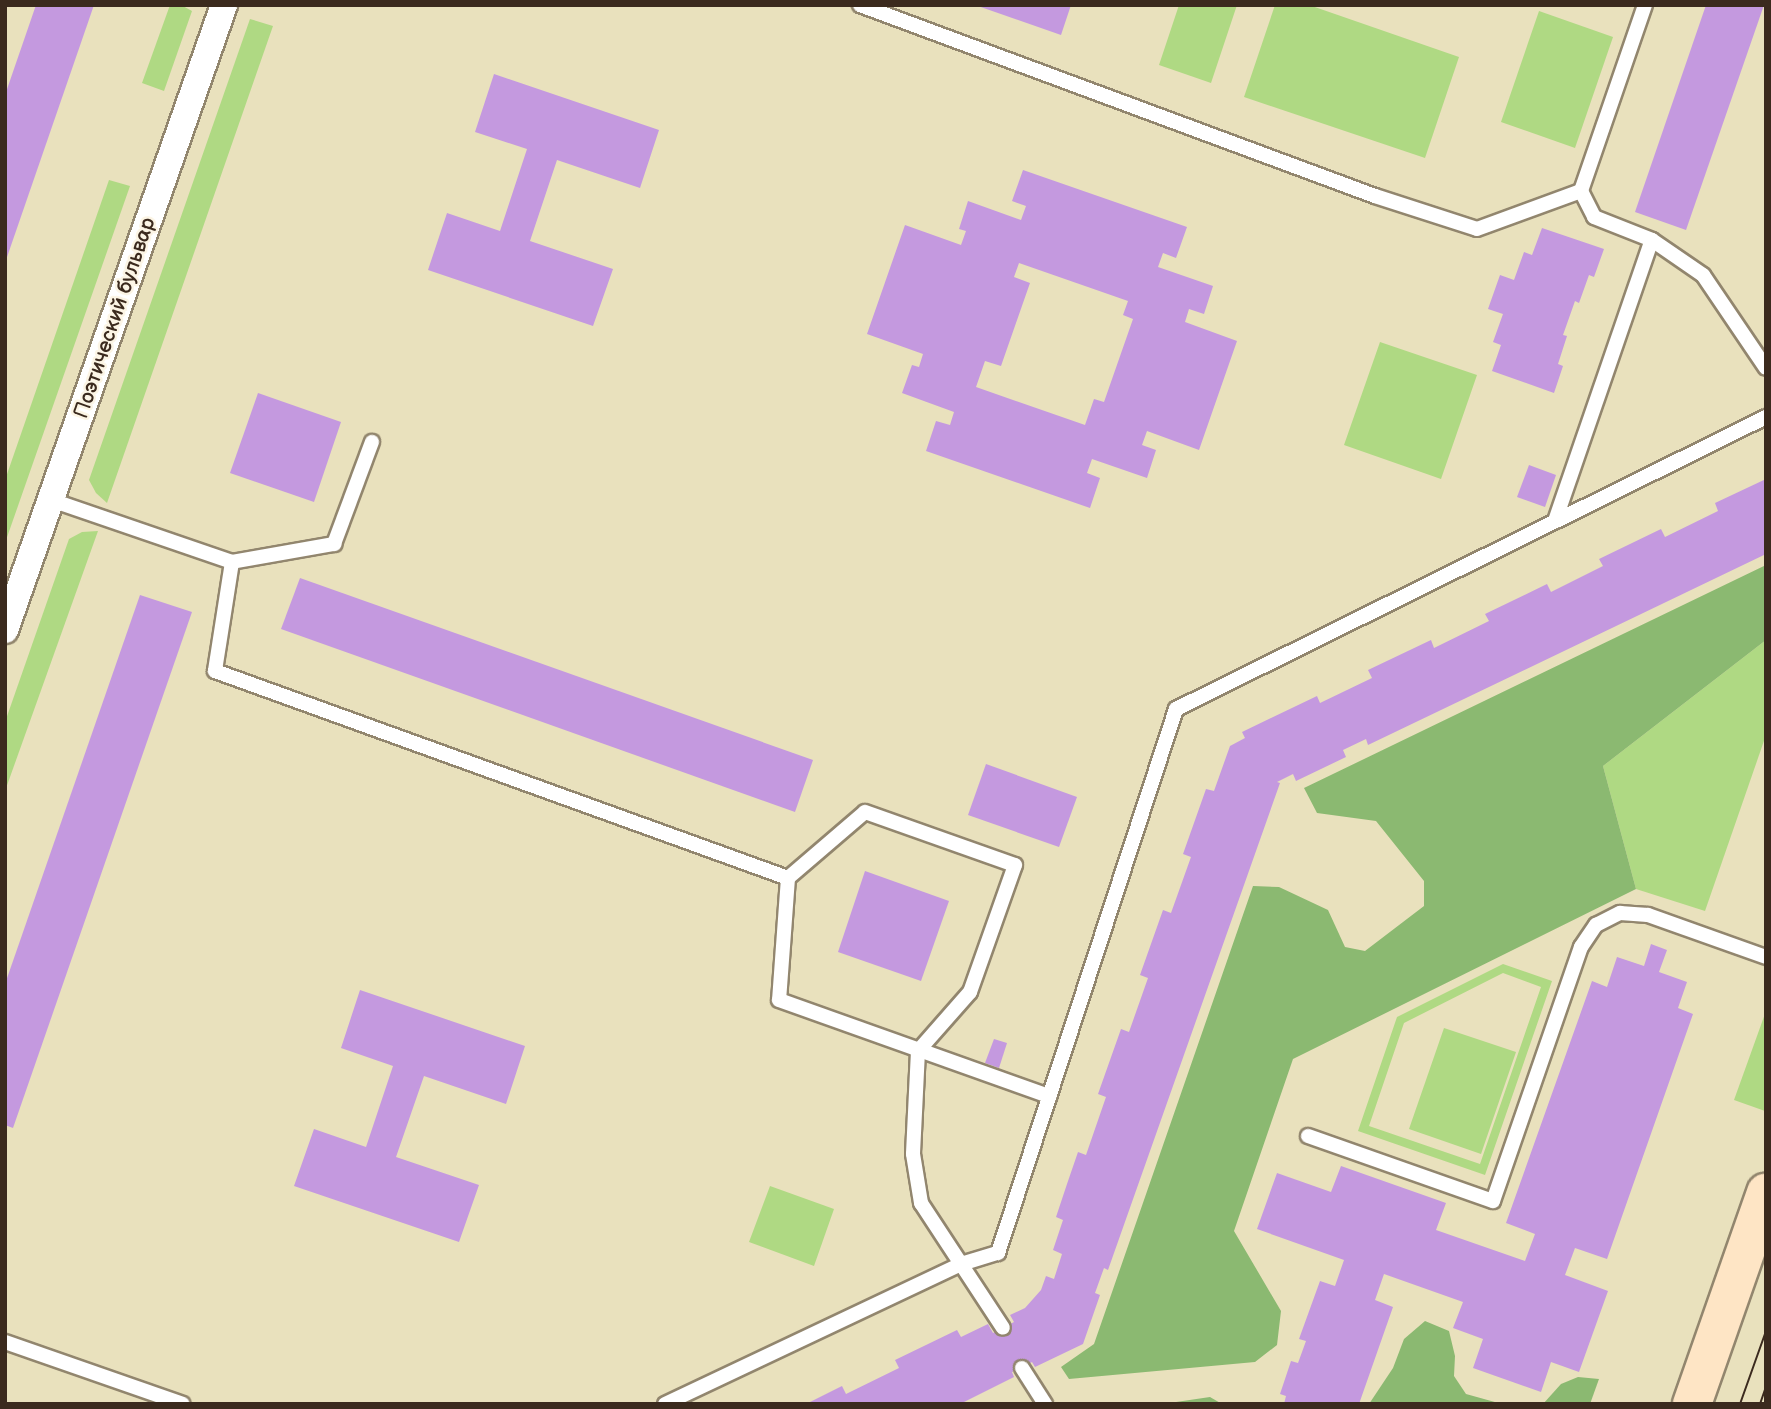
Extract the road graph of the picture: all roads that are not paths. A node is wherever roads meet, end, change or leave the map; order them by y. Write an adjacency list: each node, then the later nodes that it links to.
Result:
1 (224, 5): 9 (street, Поэтический бульвар)
2 (860, 5): 4 (lane)
3 (1645, 5): 4 (lane)
4 (1581, 191): 5 (lane)
5 (1652, 240): 6 (lane); 10 (lane)
6 (1766, 368)
7 (1766, 417): 10 (lane)
8 (372, 442): 11 (lane)
9 (51, 500): 11 (lane); 12 (street, Поэтический бульвар)
10 (1555, 521): 16 (lane)
11 (232, 562): 13 (lane)
12 (8, 613)
13 (788, 878): 15 (lane); 15 (lane)
14 (1766, 957): 17 (lane)
15 (918, 1051): 16 (lane); 19 (lane)
16 (1049, 1096): 19 (lane)
17 (1308, 1136)
18 (1766, 1193): 26 (main road)
19 (961, 1264): 20 (lane); 24 (lane)
20 (1003, 1328)
21 (5, 1342): 23 (lane)
22 (1022, 1367): 25 (lane)
23 (183, 1404)
24 (665, 1404)
25 (1045, 1404)
26 (1692, 1404)

